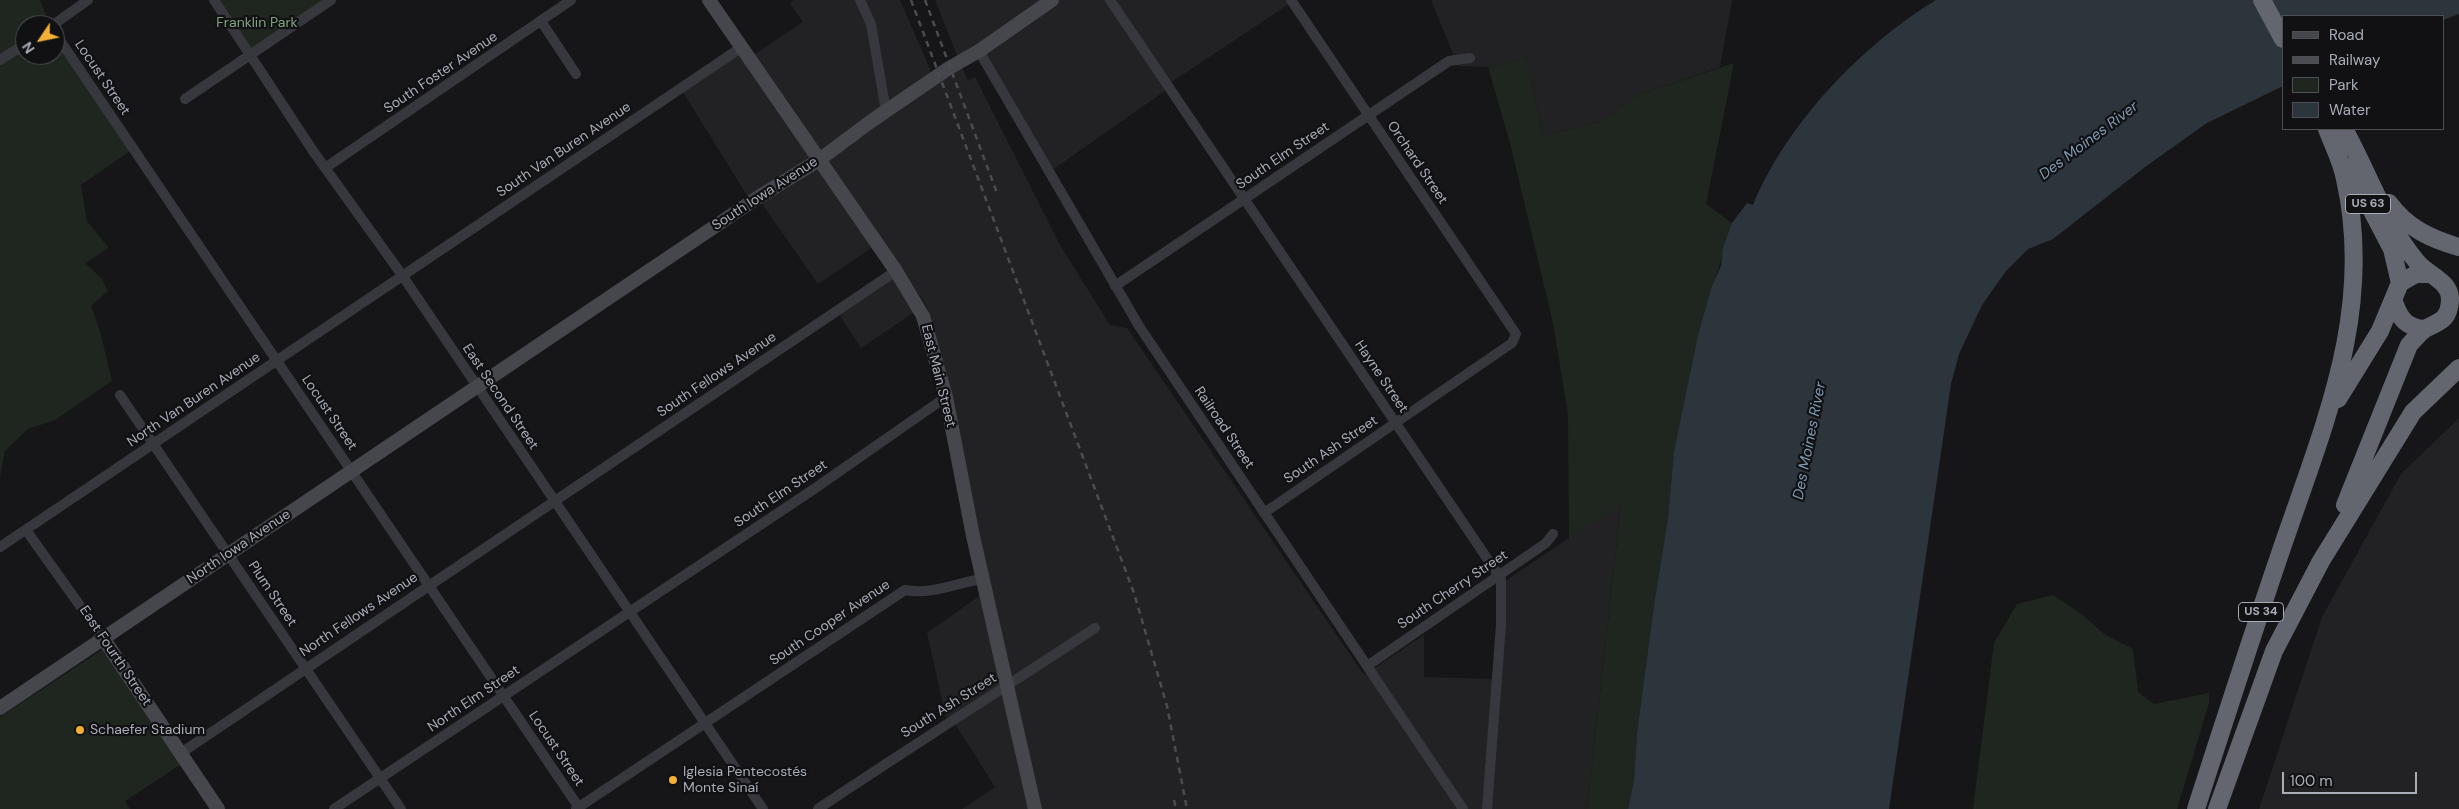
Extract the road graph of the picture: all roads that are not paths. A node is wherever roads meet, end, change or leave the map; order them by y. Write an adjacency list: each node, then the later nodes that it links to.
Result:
1 (88, 0): 13 (street)
2 (214, 0): 20 (street, East Second Street)
3 (331, 0): 20 (street)
4 (571, 0): 14 (street, South Foster Avenue)
5 (709, 0): 17 (main road, East Main Street)
6 (860, 0): 25 (street)
7 (1052, 0): 19 (main road, South Iowa Avenue)
8 (1110, 0): 33 (street, Hayne Street)
9 (2262, 0): 15 (highway)
10 (2275, 0): 12 (highway)
11 (1292, 1): 26 (street, Orchard Street)
12 (2283, 15)
13 (65, 16)
14 (540, 21): 23 (street); 31 (street, South Foster Avenue)
15 (2282, 37)
16 (65, 48): 44 (street, Locust Street)
17 (742, 48): 30 (main road, East Main Street); 37 (street, South Van Buren Avenue)
18 (15, 50): 22 (street)
19 (979, 52): 25 (main road, South Iowa Avenue); 39 (street, Railroad Street)
20 (250, 55): 24 (street); 31 (street, East Second Street)
21 (1470, 58): 26 (street, South Elm Street)
22 (0, 60)
23 (576, 74)
24 (185, 99)
25 (886, 111): 30 (main road, South Iowa Avenue)
26 (1368, 115): 33 (street, South Elm Street); 43 (street, Orchard Street)
27 (2328, 130): 49 (highway, US 34)
28 (2329, 130): 38 (highway, US 63)
29 (2345, 130): 32 (highway, US 34)
30 (819, 160): 35 (main road, East Main Street); 46 (main road, South Iowa Avenue)
31 (325, 168): 37 (street, East Second Street)
32 (2367, 172): 34 (highway, US 63); 36 (highway, US 34)
33 (1244, 199): 39 (street, South Elm Street); 50 (street, Hayne Street)
34 (2459, 247)
35 (896, 271): 48 (main road, East Main Street); 53 (street, South Fellows Avenue)
36 (2429, 274): 38 (highway); 40 (highway, US 34)
37 (402, 275): 44 (street, North Van Buren Avenue); 46 (street, East Second Street)
38 (2400, 283): 41 (highway)
39 (1115, 286): 54 (street, Railroad Street)
40 (2453, 289): 42 (highway, US 34)
41 (2394, 302): 42 (highway); 49 (highway)
42 (2424, 329): 59 (highway, US 34)
43 (1512, 343): 50 (street, South Ash Street)
44 (276, 360): 51 (street, North Van Buren Avenue); 52 (street, Locust Street)
45 (2459, 368): 59 (highway)
46 (477, 387): 52 (main road, North Iowa Avenue); 53 (street, East Second Street)
47 (120, 395): 51 (street, Plum Street)
48 (946, 397): 61 (main road, East Main Street); 63 (street, South Elm Street)
49 (2328, 417): 83 (highway, US 34)
50 (1395, 423): 54 (street, South Ash Street); 60 (street, Hayne Street)
51 (153, 444): 55 (street, North Van Buren Avenue); 58 (street, Plum Street)
52 (352, 471): 58 (main road, North Iowa Avenue); 62 (street, Locust Street)
53 (553, 501): 62 (street, North Fellows Avenue); 63 (street, East Second Street)
54 (1264, 513): 66 (street, Railroad Street)
55 (26, 530): 57 (street, North Van Buren Avenue); 65 (street, East Fourth Street)
56 (1553, 534): 60 (street, South Cherry Street)
57 (0, 547)
58 (228, 554): 65 (main road, North Iowa Avenue); 67 (street, Plum Street)
59 (2321, 561): 84 (highway, US 34)
60 (1499, 576): 66 (street, South Cherry Street); 82 (street, Hayne Street)
61 (982, 579): 68 (main road, East Main Street); 71 (street, South Cooper Avenue)
62 (428, 585): 67 (street, North Fellows Avenue); 69 (street, Locust Street)
63 (629, 611): 69 (street, North Elm Street); 71 (street, East Second Street)
64 (1095, 628): 68 (street, South Ash Street)
65 (104, 638): 70 (main road, North Iowa Avenue); 72 (main road, East Fourth Street)
66 (1367, 666): 81 (street, Railroad Street)
67 (305, 668): 72 (street, North Fellows Avenue); 73 (street, Plum Street)
68 (1006, 687): 79 (street, South Ash Street); 80 (main road, East Main Street)
69 (504, 696): 73 (street, North Elm Street); 74 (street, Locust Street)
70 (0, 708)
71 (704, 724): 74 (street, South Cooper Avenue); 78 (street, East Second Street)
72 (181, 753): 75 (main road, East Fourth Street)
73 (380, 778): 76 (street, North Elm Street); 77 (street, Plum Street)
74 (579, 808)
75 (218, 809)
76 (334, 809)
77 (401, 809)
78 (763, 809)
79 (818, 809)
80 (1035, 809)
81 (1463, 809)
82 (1487, 809)
83 (2196, 809)
84 (2217, 809)

